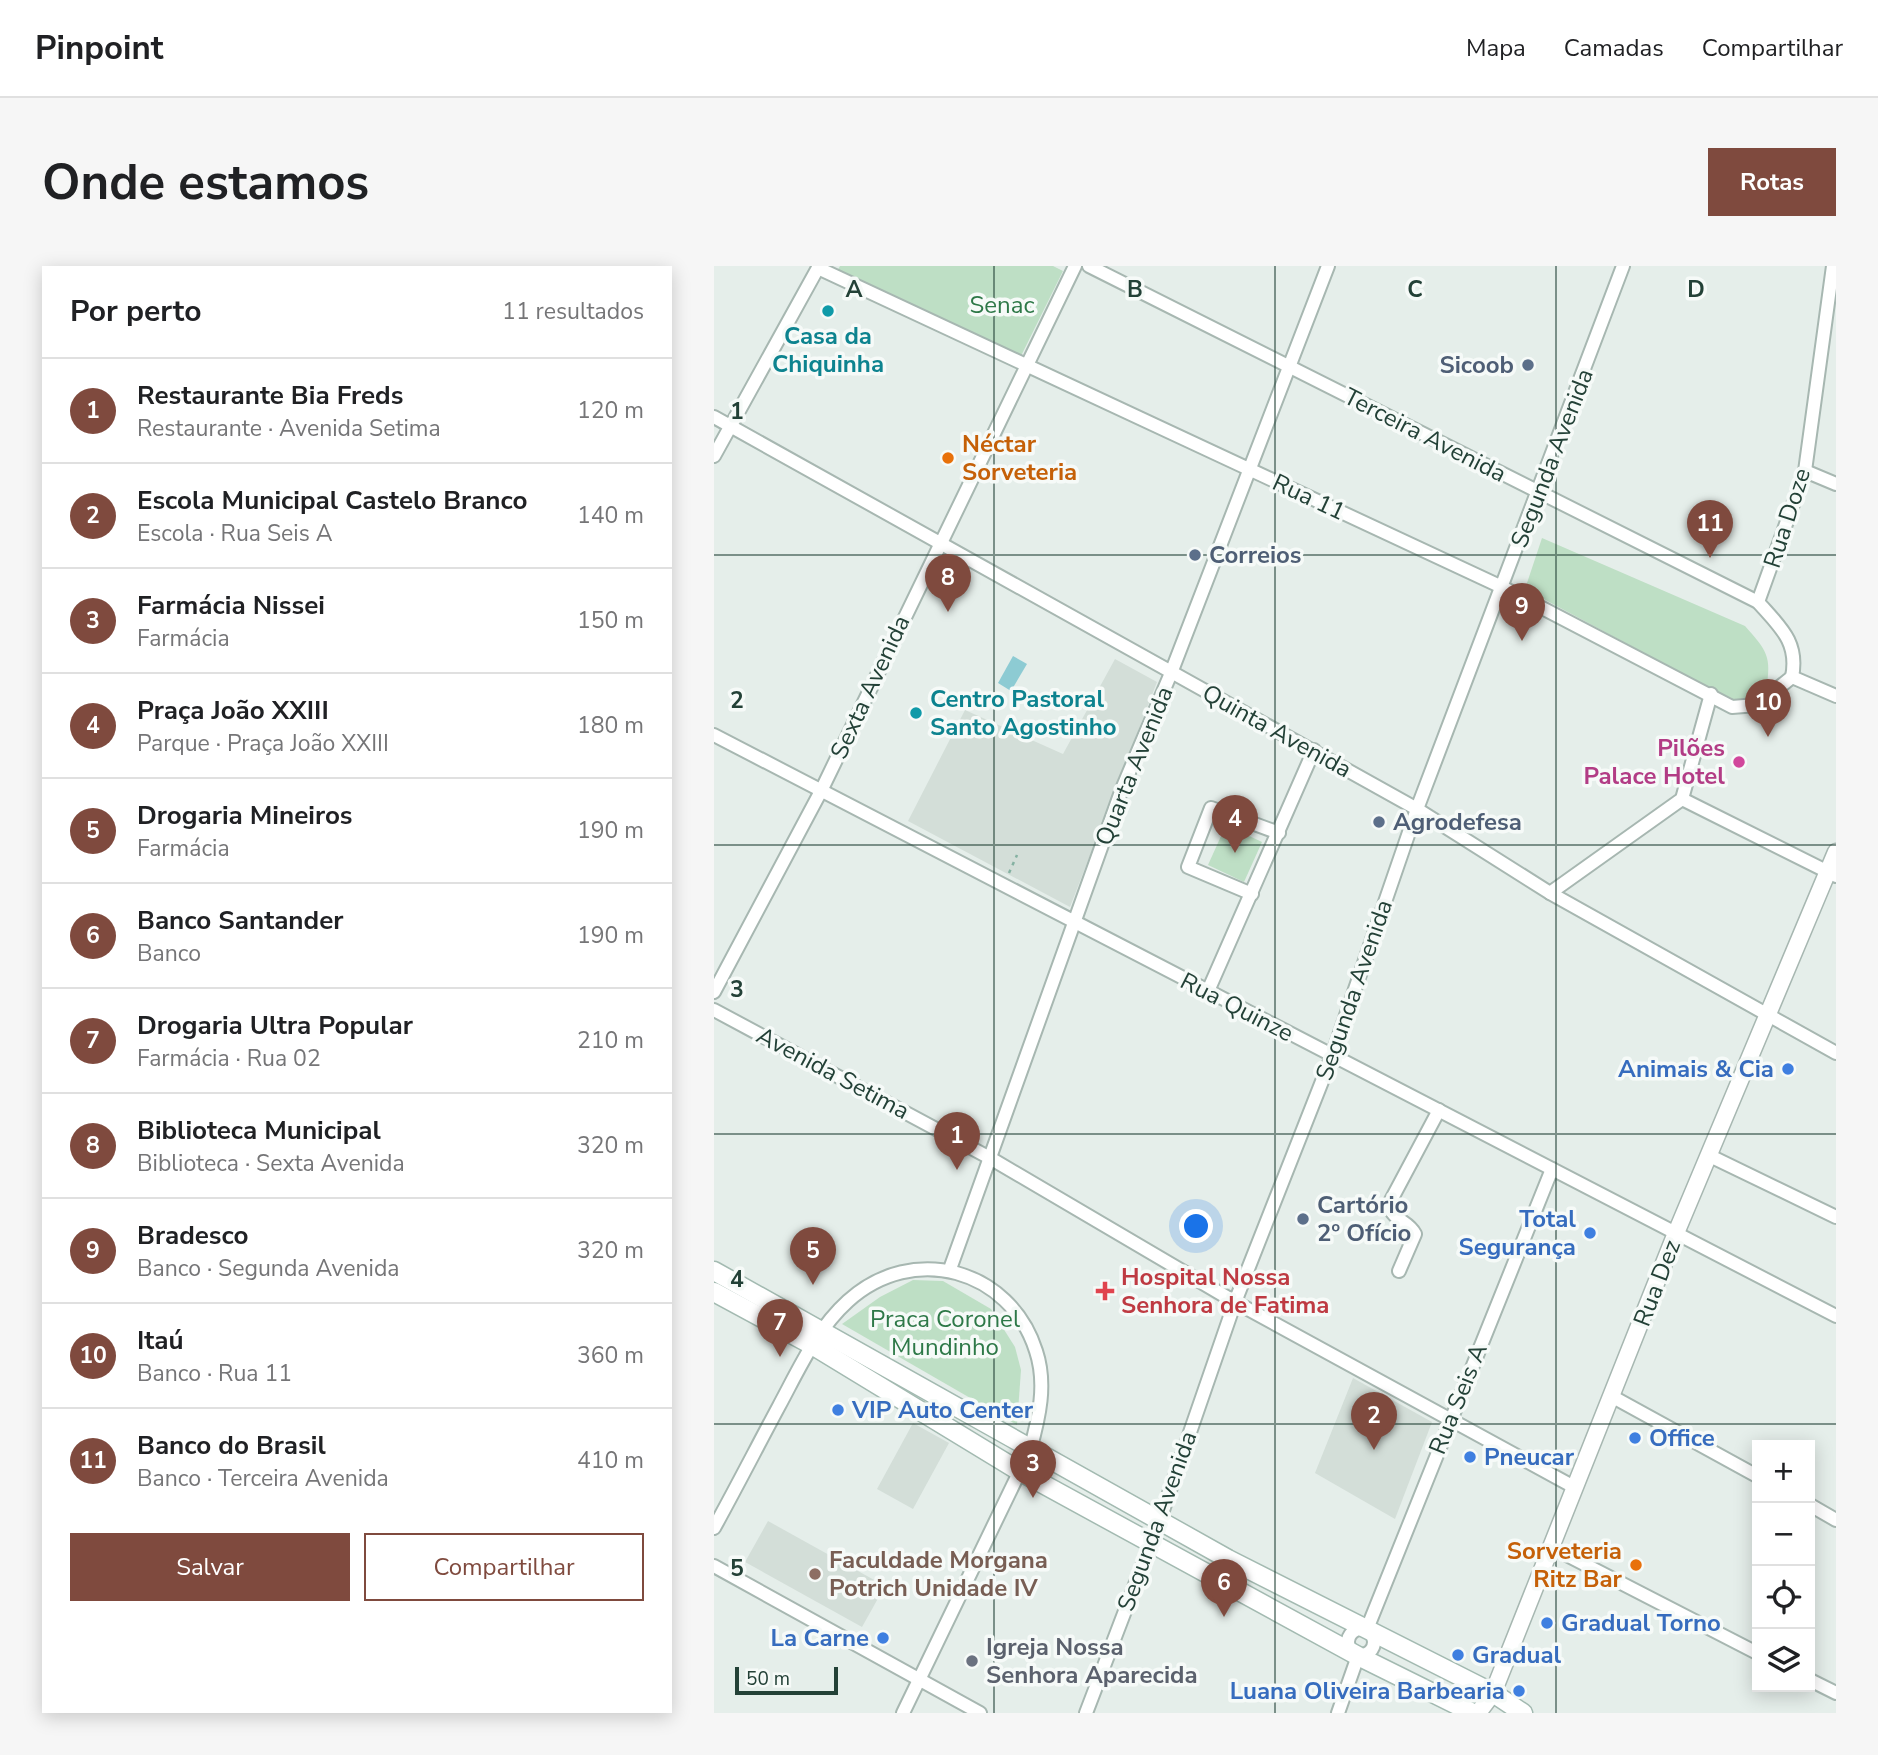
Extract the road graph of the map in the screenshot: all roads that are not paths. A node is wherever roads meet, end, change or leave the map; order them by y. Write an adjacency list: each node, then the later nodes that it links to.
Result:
1 (1076, 266): 7 (street, Sexta Avenida)
2 (1089, 266): 8 (street, Terceira Avenida)
3 (1328, 266): 8 (street, Quarta Avenida)
4 (1623, 266): 15 (street, Segunda Avenida)
5 (1833, 266): 13 (street, Rua Doze)
6 (819, 267): 7 (street, Rua 11); 10 (street)
7 (1030, 365): 12 (street, Rua 11); 16 (street, Sexta Avenida)
8 (1291, 366): 12 (street, Quarta Avenida); 15 (street, Terceira Avenida)
9 (714, 417): 10 (street, Quinta Avenida)
10 (729, 426): 11 (street); 16 (street, Quinta Avenida)
11 (714, 456)
12 (1247, 468): 17 (street, Rua 11); 19 (street, Quarta Avenida)
13 (1805, 471): 14 (street); 18 (street, Rua Doze)
14 (1836, 484)
15 (1537, 493): 17 (street, Segunda Avenida); 18 (street, Terceira Avenida)
16 (939, 542): 19 (street, Quinta Avenida); 25 (street, Sexta Avenida)
17 (1504, 587): 21 (street, Rua 11); 27 (street, Segunda Avenida)
18 (1758, 601): 20 (street, Terceira Avenida)
19 (1171, 673): 24 (street, Quinta Avenida); 33 (street, Quarta Avenida)
20 (1792, 677): 21 (street, Rua 11); 22 (street)
21 (1711, 694): 26 (street)
22 (1836, 696)
23 (714, 735): 25 (street, Rua Quinze)
24 (1314, 750): 27 (street, Quinta Avenida); 28 (street)
25 (821, 791): 33 (street, Rua Quinze); 34 (street, Sexta Avenida)
26 (1682, 799): 30 (street); 31 (street)
27 (1417, 808): 31 (street, Quinta Avenida); 39 (street, Segunda Avenida)
28 (1279, 832): 32 (street); 32 (street)
29 (1836, 852): 30 (street, Rua Dez)
30 (1832, 874): 37 (street, Rua Dez)
31 (1550, 893): 37 (street, Quinta Avenida)
32 (1252, 894): 35 (street)
33 (1075, 922): 35 (street, Rua Quinze); 42 (street, Quarta Avenida)
34 (714, 992)
35 (1208, 992): 39 (street, Rua Quinze)
36 (714, 1010): 42 (street, Avenida Setima)
37 (1766, 1014): 38 (street, Quinta Avenida); 41 (street, Rua Dez)
38 (1836, 1054)
39 (1332, 1056): 40 (street, Rua Quinze); 50 (street, Segunda Avenida)
40 (1438, 1110): 43 (street, Rua Quinze); 48 (street)
41 (1710, 1156): 44 (street); 45 (street, Rua Dez)
42 (990, 1158): 46 (street, Quarta Avenida); 50 (street, Avenida Setima)
43 (1552, 1169): 45 (street, Rua Quinze); 55 (street, Rua Seis A)
44 (1834, 1218)
45 (1676, 1233): 51 (street, Rua Quinze); 54 (street, Rua Dez)
46 (950, 1269): 52 (street); 56 (street)
47 (714, 1271): 52 (main road)
48 (1399, 1271)
49 (714, 1292): 53 (main road)
50 (1235, 1302): 55 (street, Avenida Setima); 62 (street, Segunda Avenida)
51 (1836, 1315)
52 (822, 1329): 53 (street); 56 (main road)
53 (811, 1345): 57 (main road); 63 (street)
54 (1613, 1397): 58 (street); 59 (street, Rua Dez)
55 (1450, 1418): 59 (street, Avenida Setima); 69 (street, Rua Seis A)
56 (1030, 1450): 57 (street); 62 (main road)
57 (1019, 1471): 64 (main road); 72 (street)
58 (1752, 1473)
59 (1574, 1486): 65 (street, Rua Dez)
60 (1815, 1508): 61 (street)
61 (1836, 1520)
62 (1159, 1522): 64 (street, Segunda Avenida); 66 (main road)
63 (714, 1528)
64 (1150, 1543): 68 (main road); 78 (street, Segunda Avenida)
65 (1550, 1547): 70 (street); 74 (street, Rua Dez)
66 (1228, 1559): 68 (main road); 69 (main road)
67 (714, 1566): 72 (street)
68 (1218, 1580): 71 (main road)
69 (1367, 1629): 71 (street); 71 (street); 74 (main road)
70 (1752, 1650)
71 (1358, 1656): 79 (street); 80 (main road)
72 (920, 1679): 76 (street); 77 (street)
73 (1815, 1682): 75 (street)
74 (1493, 1693): 80 (street, Rua Dez); 81 (main road)
75 (1836, 1693)
76 (903, 1713)
77 (980, 1713)
78 (1086, 1713)
79 (1338, 1713)
80 (1475, 1713)
81 (1523, 1713)

